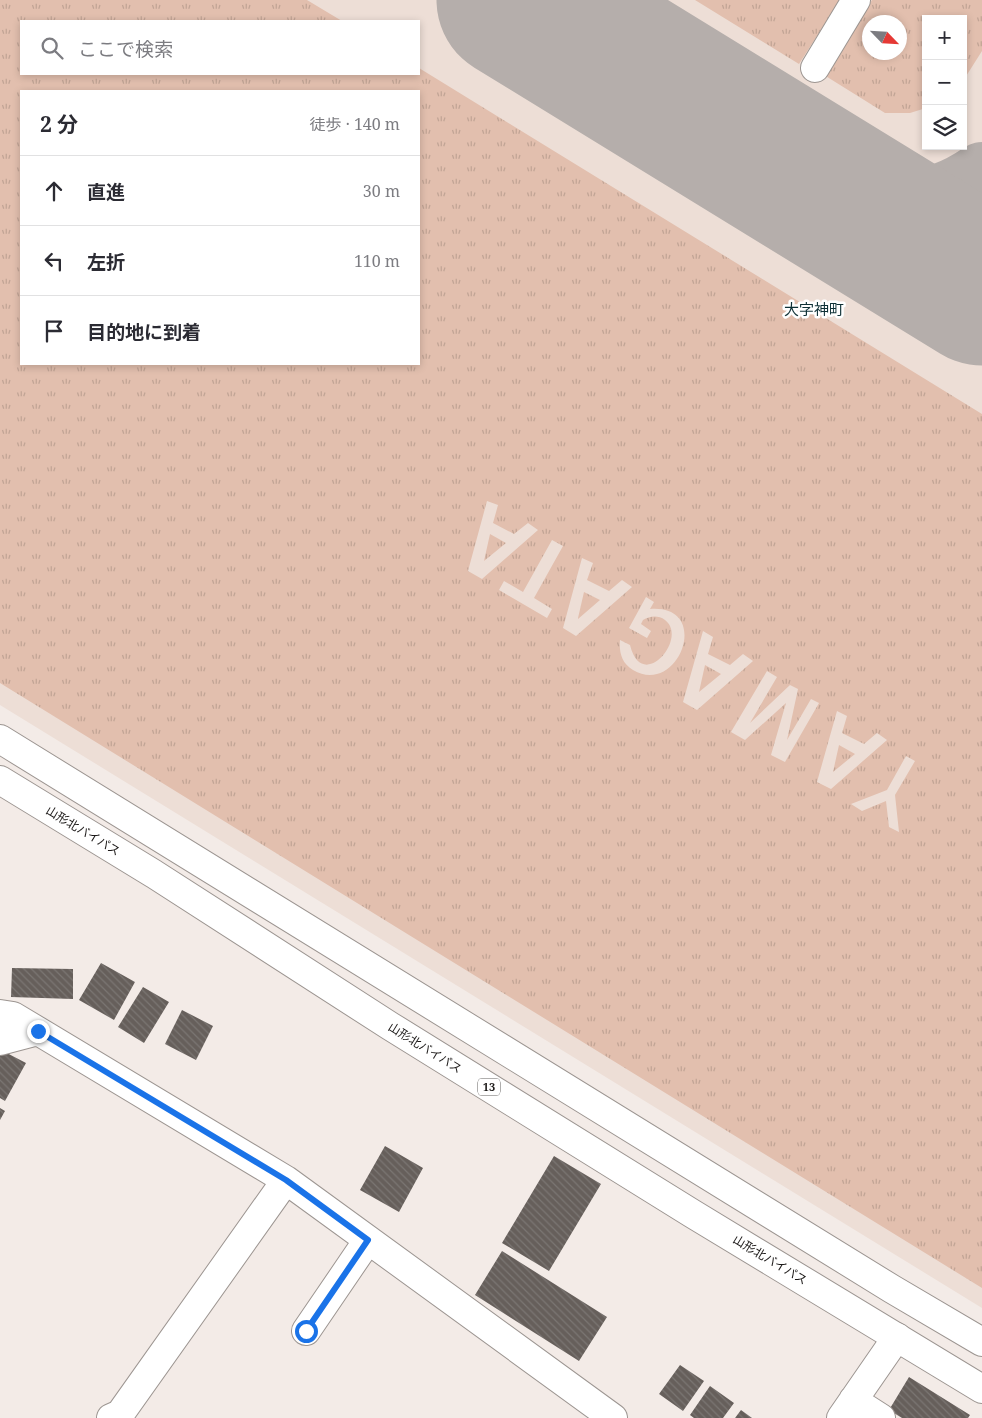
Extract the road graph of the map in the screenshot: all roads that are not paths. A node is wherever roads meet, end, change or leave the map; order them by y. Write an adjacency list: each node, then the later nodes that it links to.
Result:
1 (856, 0): 2 (main road)
2 (815, 68)
3 (0, 739): 12 (main road)
4 (0, 780): 11 (main road, 山形北バイパス / 13)
5 (0, 1014): 6 (main road)
6 (38, 1031): 7 (main road); 8 (main road)
7 (0, 1041)
8 (286, 1180): 9 (main road); 15 (main road)
9 (368, 1240): 10 (main road); 16 (main road)
10 (306, 1331)
11 (896, 1337): 13 (main road, 山形北バイパス / 13); 14 (main road)
12 (982, 1342)
13 (982, 1389)
14 (847, 1409): 17 (main road)
15 (111, 1418)
16 (613, 1418)
17 (881, 1418)

